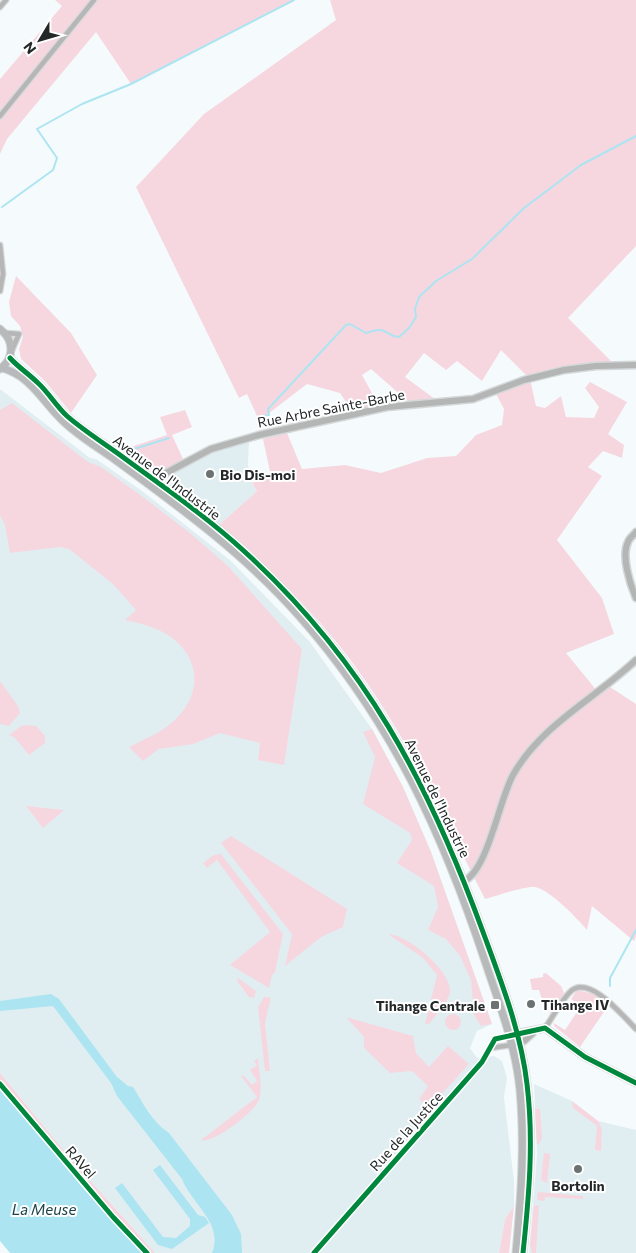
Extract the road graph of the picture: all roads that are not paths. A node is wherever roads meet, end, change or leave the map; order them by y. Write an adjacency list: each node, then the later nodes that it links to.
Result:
1 (6, 0): 3 (street)
2 (94, 0): 4 (street)
3 (0, 7)
4 (0, 116)
5 (0, 245): 6 (street)
6 (0, 291)
7 (2, 331): 8 (main road)
8 (11, 354): 10 (main road); 11 (main road, Avenue de l'Industrie)
9 (636, 365): 11 (street, Rue Arbre Sainte-Barbe)
10 (1, 368): 12 (main road, Avenue de l'Industrie)
11 (155, 480): 12 (street, Rue Arbre Sainte-Barbe); 17 (main road, Avenue de l'Industrie)
12 (145, 482): 16 (main road, Avenue de l'Industrie)
13 (636, 532): 14 (street)
14 (636, 598)
15 (636, 660): 17 (street)
16 (454, 874): 17 (street); 18 (main road, Avenue de l'Industrie)
17 (464, 881): 18 (street); 21 (main road, Avenue de l'Industrie)
18 (462, 893): 23 (main road, Avenue de l'Industrie)
19 (545, 1028): 20 (street); 22 (street); 26 (street)
20 (636, 1029)
21 (520, 1032): 22 (street, Rue de la Justice); 23 (street, Rue de la Justice); 24 (main road, Avenue de l'Industrie)
22 (534, 1032): 24 (street)
23 (509, 1035): 24 (main road, Avenue de l'Industrie); 25 (street, Rue de la Justice)
24 (516, 1044): 25 (street); 28 (main road, Avenue de l'Industrie); 29 (main road, Avenue de l'Industrie)
25 (490, 1048): 27 (street, Rue de la Justice)
26 (636, 1083)
27 (314, 1253)
28 (516, 1253)
29 (523, 1253)

